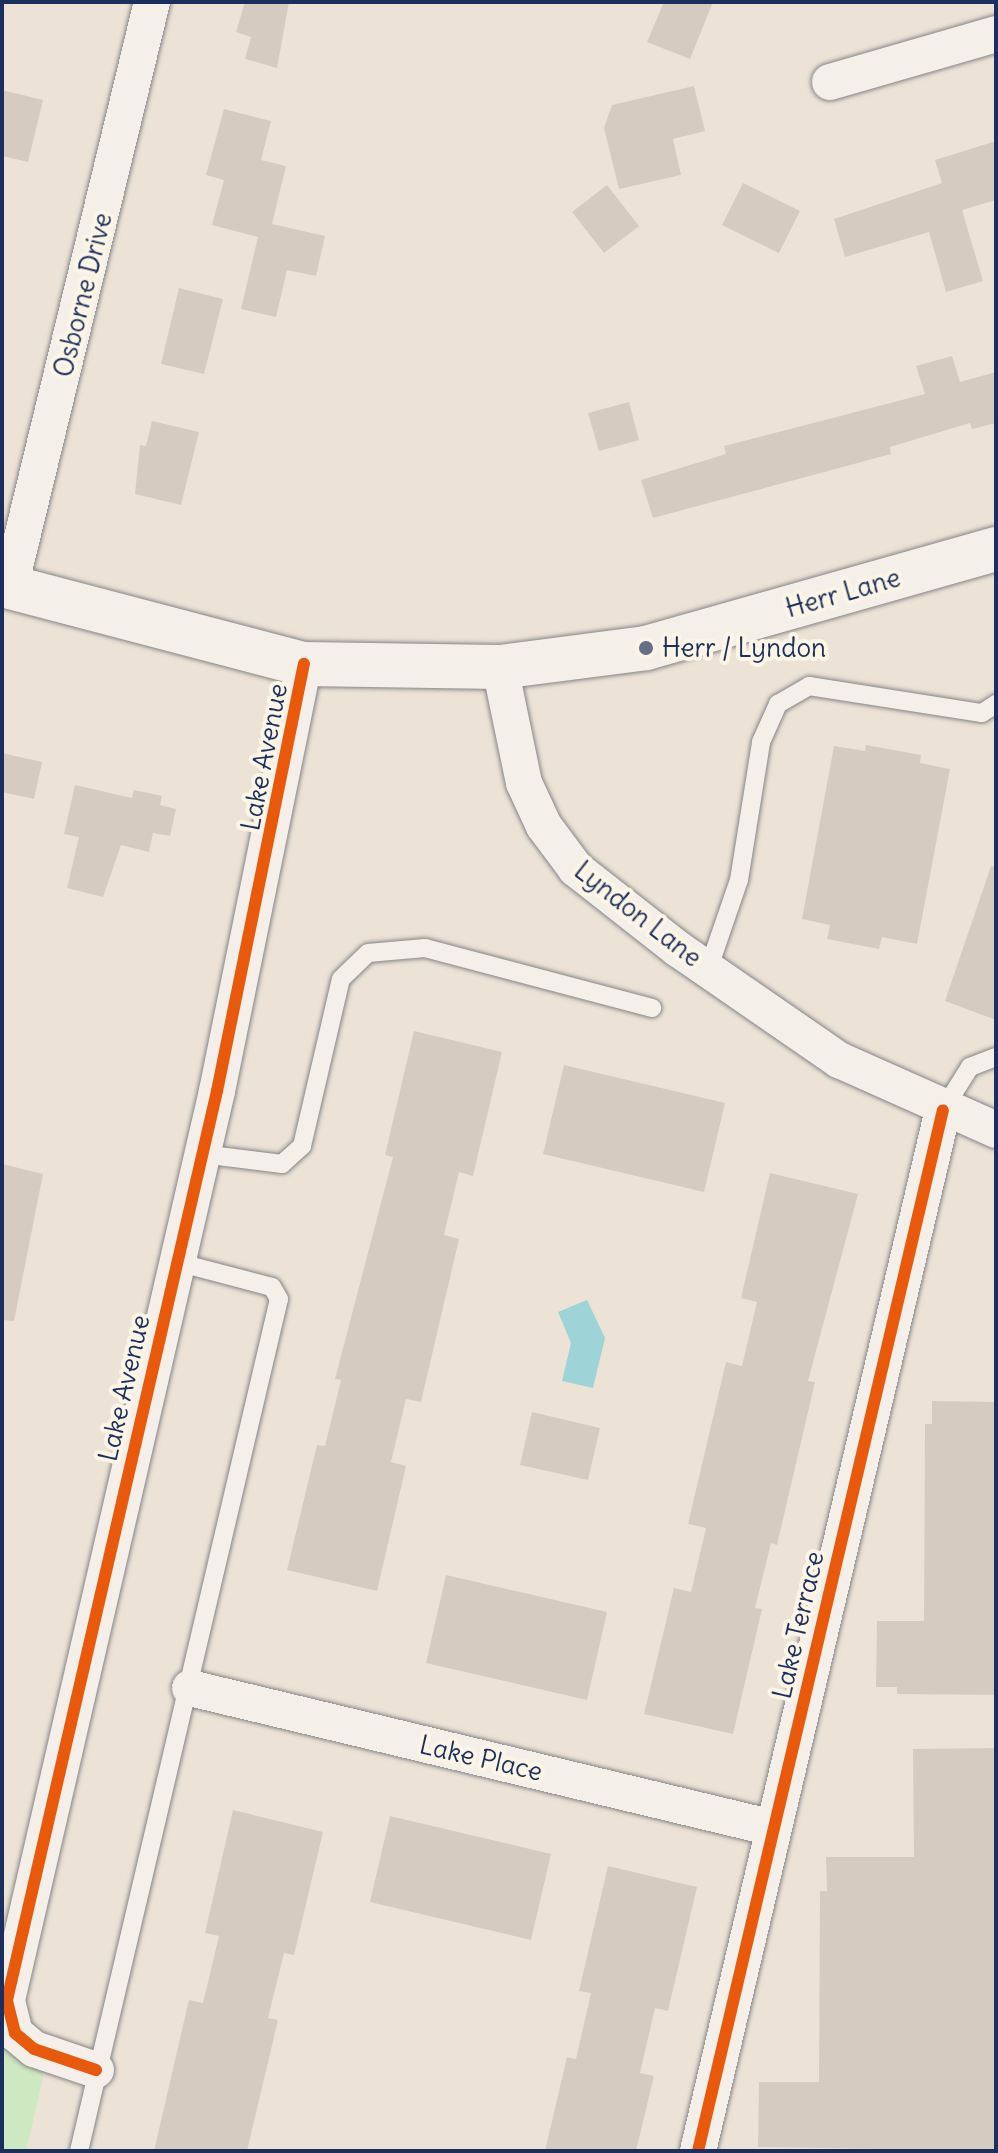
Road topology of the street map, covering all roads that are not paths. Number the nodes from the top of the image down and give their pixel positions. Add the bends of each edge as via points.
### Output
1 (152, 2) edge
2 (996, 34) edge
3 (830, 82) dead end
4 (996, 549) edge
5 (6, 586) edge
6 (304, 664) junction
7 (500, 667) junction
8 (996, 704) edge
9 (708, 970) junction
10 (652, 1008) dead end
11 (996, 1057) edge
12 (943, 1110) junction
13 (996, 1130) edge
14 (202, 1154) junction
15 (177, 1262) junction
16 (190, 1688) junction
17 (773, 1828) junction
18 (96, 2070) junction
19 (79, 2151) edge
20 (698, 2151) edge

1 - 5 street, Osborne Drive
2 - 3 street
4 - 7 main road, Herr Lane via 646,648
5 - 6 main road
6 - 7 main road
6 - 14 street, Lake Avenue
7 - 9 street, Lyndon Lane via 524,783 544,826 576,869
8 - 9 lane via 982,713 809,686 778,704 761,742 739,880
9 - 12 street, Lyndon Lane via 839,1060
10 - 14 lane via 425,948 368,953 341,979 302,1146 282,1164
11 - 12 lane via 970,1067
12 - 13 street, Lyndon Lane
12 - 17 street, Lake Terrace
14 - 15 street, Lake Avenue
15 - 16 lane via 272,1287 279,1299
15 - 18 street, Lake Avenue via 7,2000 15,2033 34,2049
16 - 17 street, Lake Place
16 - 18 lane
17 - 20 street, Lake Terrace
18 - 19 lane

